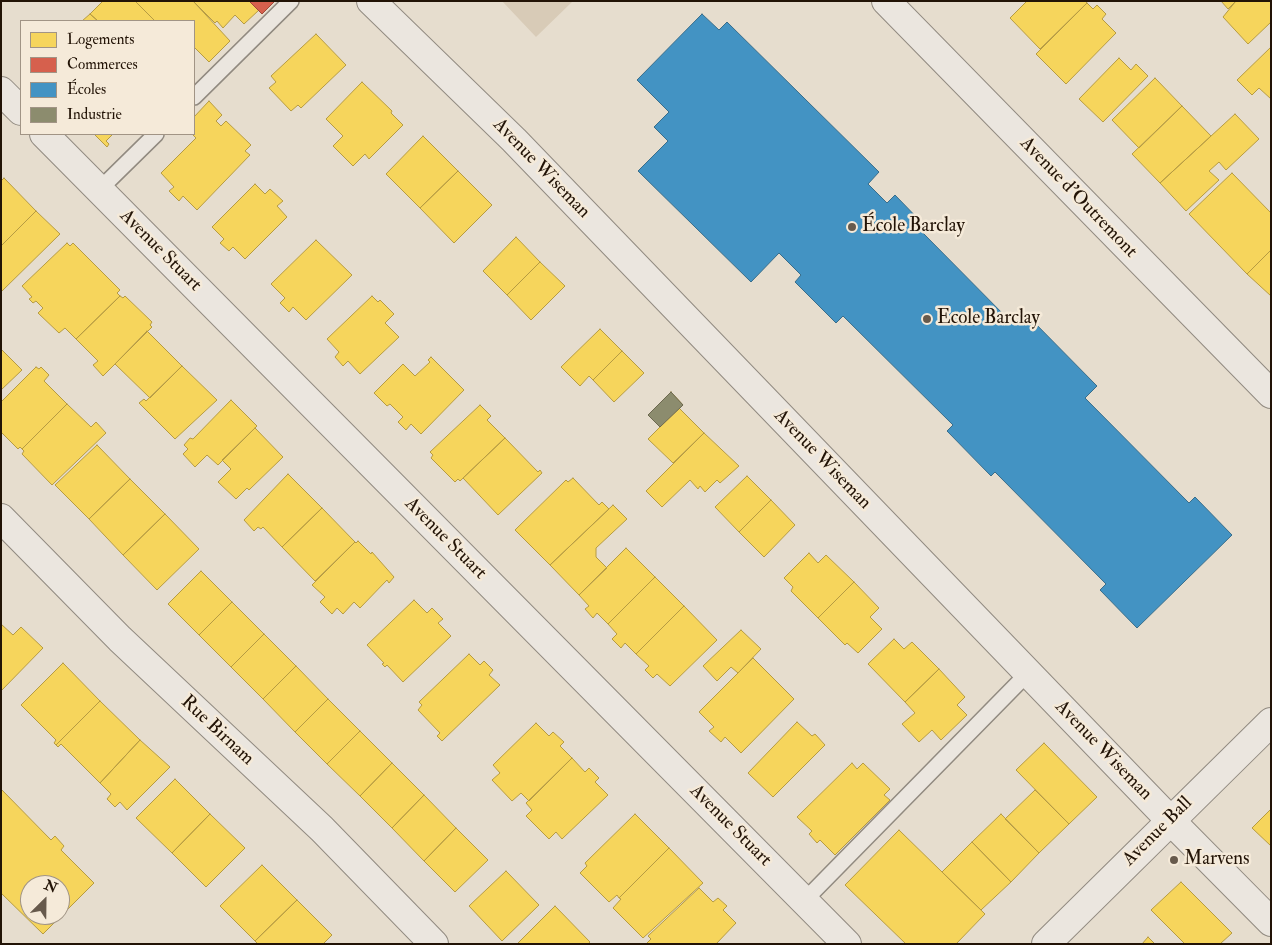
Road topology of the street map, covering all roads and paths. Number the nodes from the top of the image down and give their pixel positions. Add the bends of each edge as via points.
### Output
1 (291, 1) edge
2 (371, 1) edge
3 (886, 1) edge
4 (1, 91) edge
5 (195, 96) edge
6 (20, 110) edge
7 (45, 135) edge
8 (155, 135) edge
9 (99, 190) junction
10 (1271, 394) edge
11 (1, 518) edge
12 (1028, 673) junction
13 (1271, 722) edge
14 (1170, 820) junction
15 (804, 901) junction
16 (1271, 922) edge
17 (434, 944) edge
18 (847, 944) edge
19 (1046, 944) edge

1 - 5 lane
2 - 12 street, Avenue Wiseman via 521,147
3 - 10 street, Avenue d'Outremont
4 - 6 street
7 - 9 street, Avenue Stuart
8 - 9 lane
9 - 15 street, Avenue Stuart
11 - 17 street, Rue Birnam via 120,639 322,829
12 - 14 street, Avenue Wiseman
12 - 15 lane
13 - 14 street, Avenue Ball
14 - 16 street, Avenue Wiseman
14 - 19 street, Avenue Ball
15 - 18 street, Avenue Stuart

